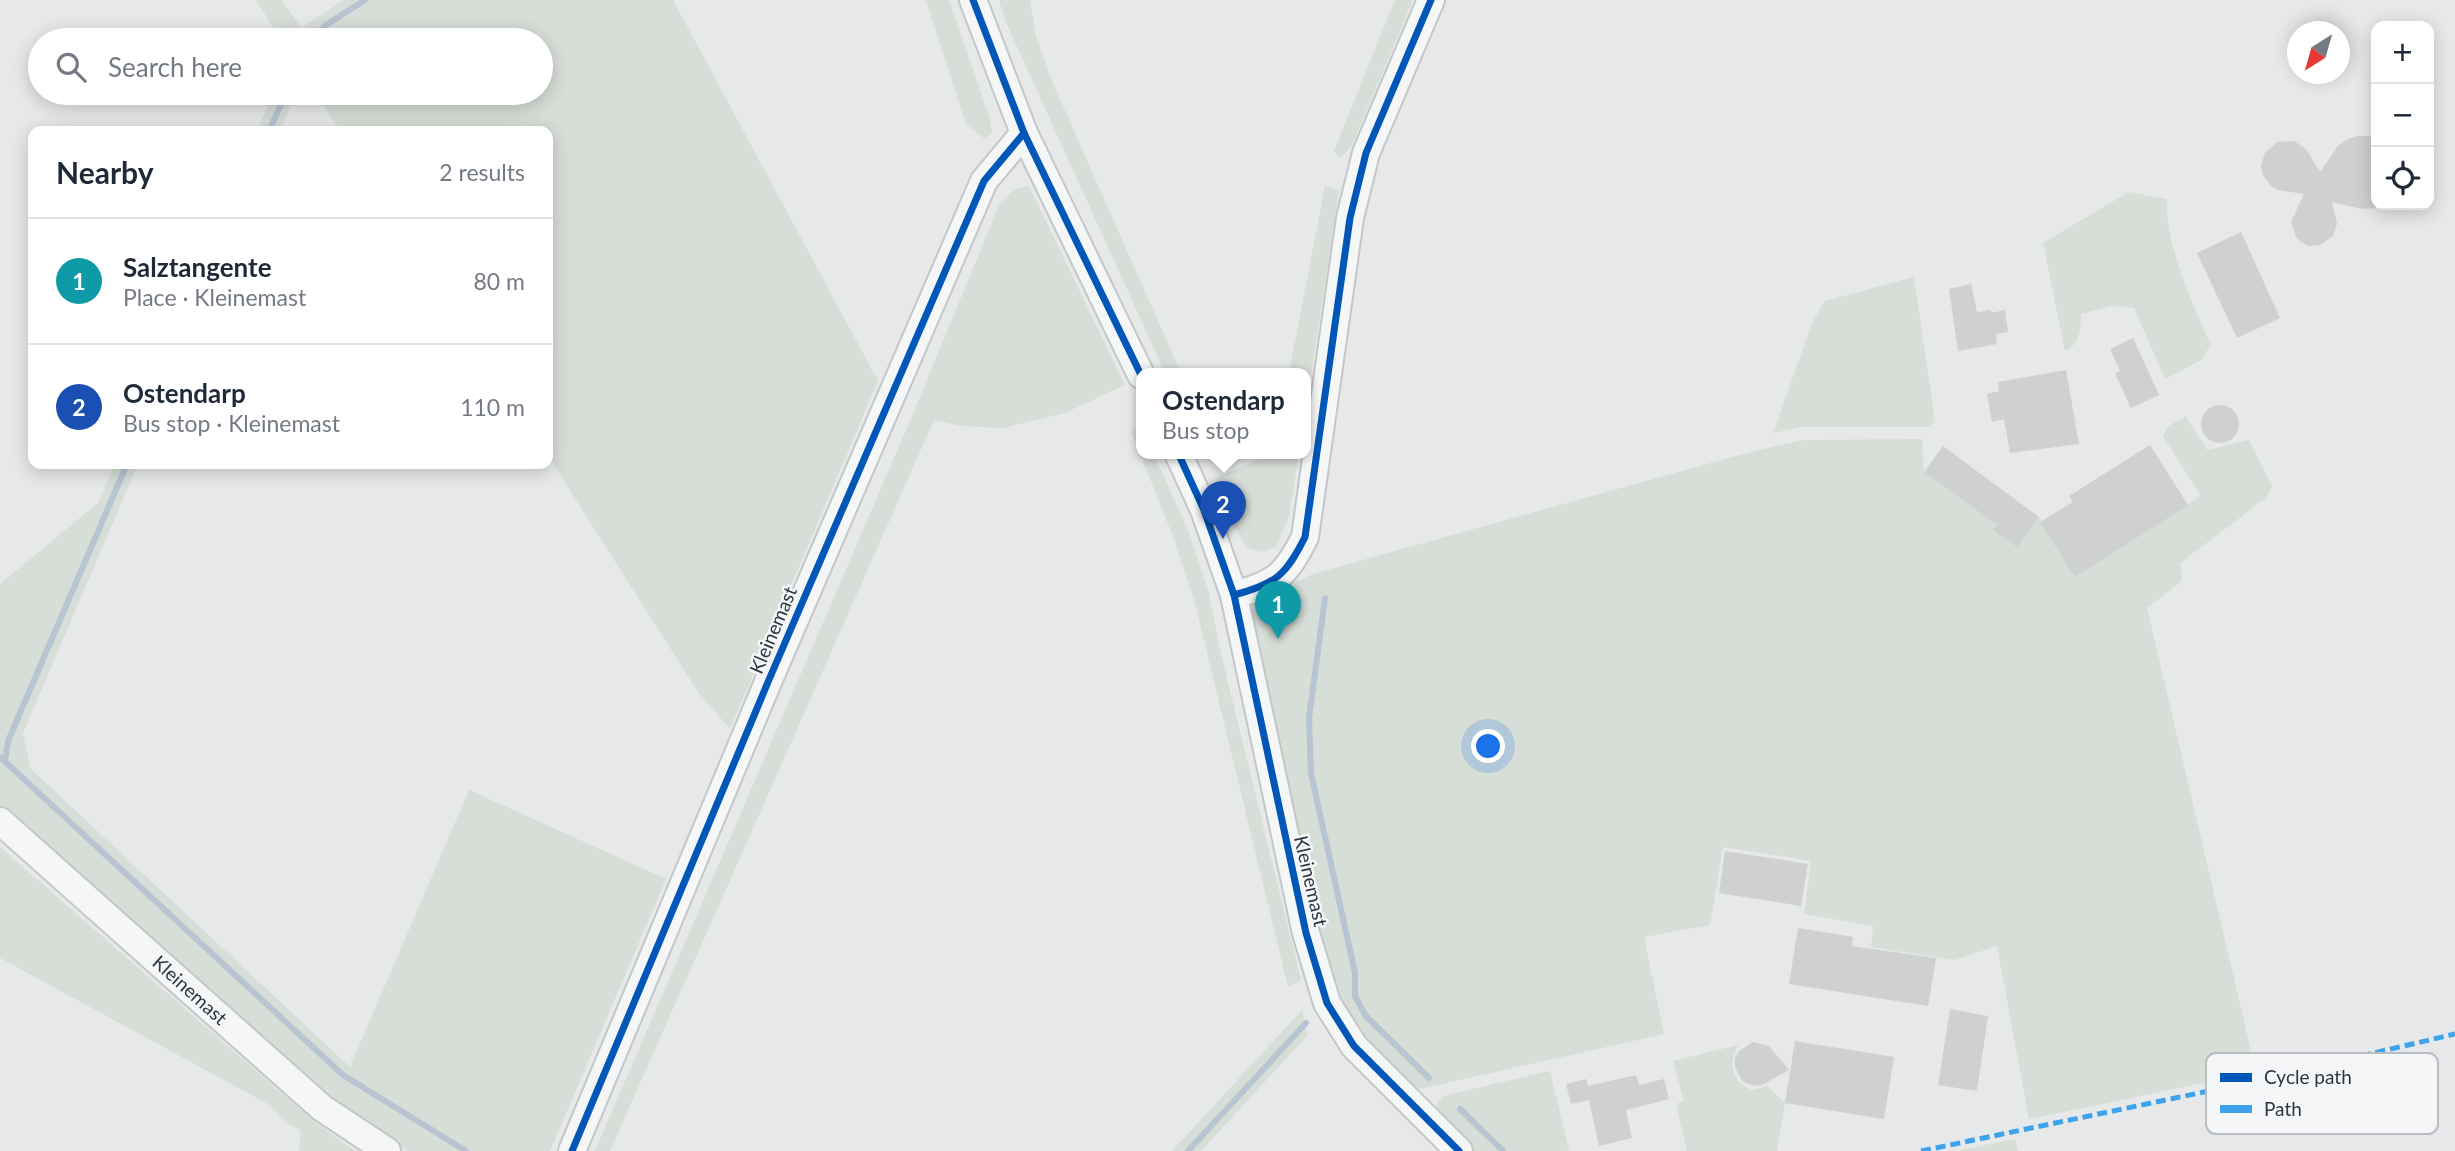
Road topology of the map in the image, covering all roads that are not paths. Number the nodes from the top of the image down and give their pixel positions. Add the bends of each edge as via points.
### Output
1 (974, 0) edge
2 (1431, 0) edge
3 (1024, 133) junction
4 (1138, 368) edge
5 (1181, 459) edge
6 (1234, 595) junction
7 (0, 821) edge
8 (387, 1151) edge
9 (572, 1151) edge
10 (1459, 1151) edge

1 - 3 street
2 - 6 street via 1366,153 1350,218 1306,537 1285,572 1262,588
3 - 4 street
3 - 9 street, Kleinemast via 984,181
5 - 6 street, Kleinemast via 1205,510
6 - 10 street, Kleinemast via 1306,933 1327,1003 1354,1046
7 - 8 street, Kleinemast via 322,1108

